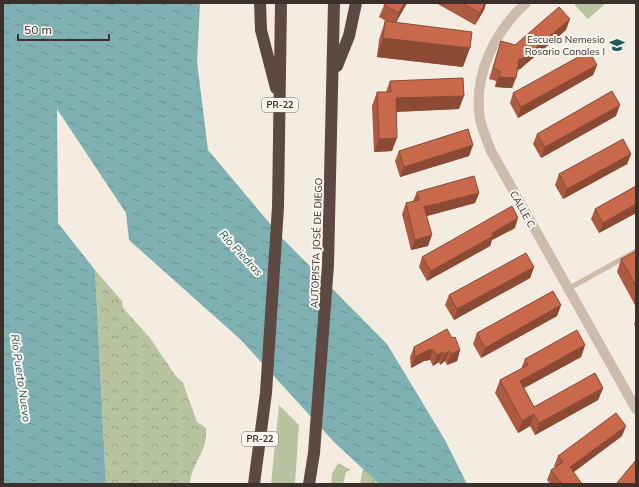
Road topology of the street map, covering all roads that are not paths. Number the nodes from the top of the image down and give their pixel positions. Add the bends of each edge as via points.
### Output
1 (260, 3) edge
2 (281, 3) edge
3 (334, 3) edge
4 (356, 3) edge
5 (526, 3) edge
6 (333, 74) junction
7 (280, 104) junction
8 (636, 251) edge
9 (568, 289) junction
10 (636, 409) edge
11 (254, 484) edge
12 (309, 484) edge

1 - 7 highway via 261,30
2 - 7 highway, PR-22
3 - 6 highway, AUTOPISTA JOSÉ DE DIEGO
4 - 6 highway via 349,36
5 - 9 street, CALLE C via 497,38 488,58 480,85 480,119 491,151
6 - 12 highway, AUTOPISTA JOSÉ DE DIEGO via 328,265 314,453
7 - 11 highway, PR-22 via 278,207 266,393
8 - 9 lane
9 - 10 street, CALLE C

